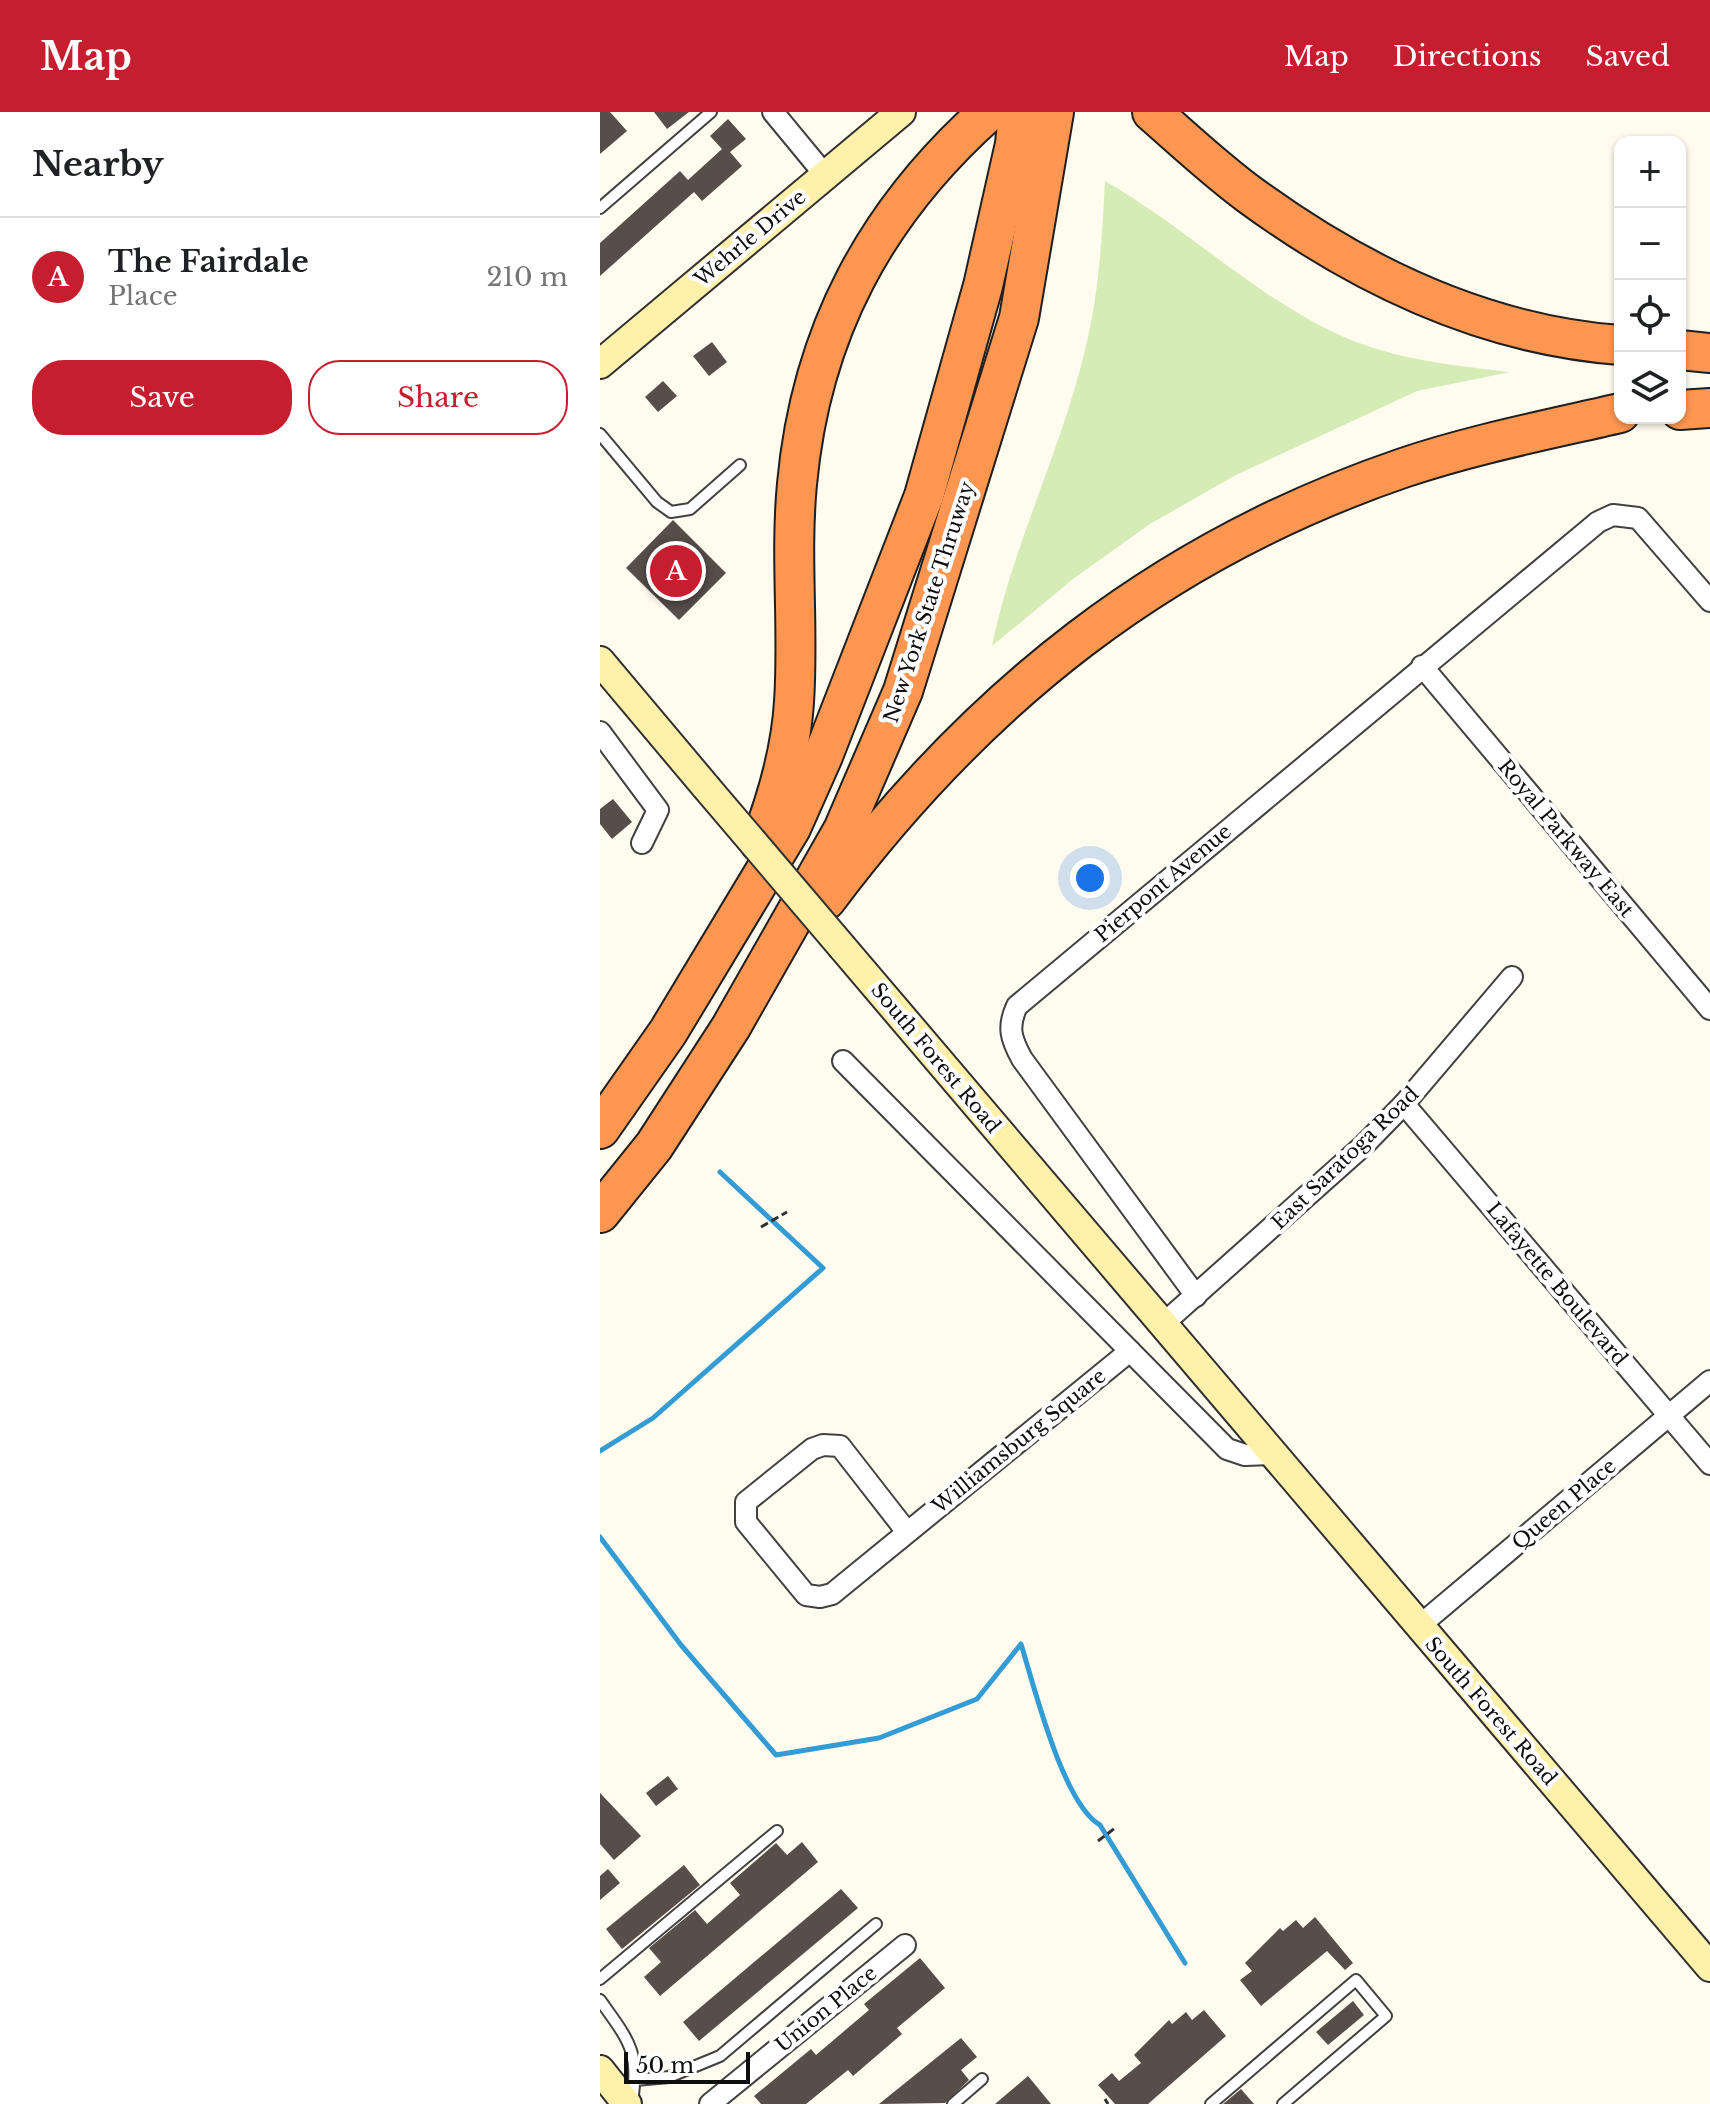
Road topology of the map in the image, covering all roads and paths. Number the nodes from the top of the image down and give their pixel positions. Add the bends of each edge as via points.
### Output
1 (711, 112) edge
2 (773, 112) edge
3 (901, 112) edge
4 (1018, 112) edge
5 (1054, 112) edge
6 (1152, 112) edge
7 (975, 124) edge
8 (825, 175) junction
9 (600, 208) edge
10 (1614, 345) edge
11 (1686, 351) edge
12 (1710, 353) edge
13 (600, 364) edge
14 (1710, 408) edge
15 (1686, 410) edge
16 (1614, 414) edge
17 (600, 434) edge
18 (740, 465) dead end
19 (1710, 601) edge
20 (600, 661) edge
21 (1422, 666) junction
22 (600, 732) edge
23 (642, 843) dead end
24 (725, 935) junction
25 (1512, 977) dead end
26 (1710, 1009) edge
27 (731, 1027) junction
28 (843, 1061) dead end
29 (1404, 1104) junction
30 (600, 1129) edge
31 (787, 1212) dead end
32 (600, 1213) edge
33 (761, 1227) dead end
34 (1196, 1296) junction
35 (1163, 1324) junction
36 (1130, 1351) junction
37 (1710, 1381) edge
38 (1669, 1416) junction
39 (1273, 1454) junction
40 (1710, 1464) edge
41 (907, 1532) junction
42 (1418, 1627) junction
43 (1115, 1828) dead end
44 (777, 1831) dead end
45 (1098, 1841) dead end
46 (876, 1924) dead end
47 (905, 1945) dead end
48 (1710, 1967) edge
49 (600, 1979) edge
50 (600, 2000) edge
51 (600, 2070) edge
52 (982, 2079) dead end
53 (631, 2096) edge
54 (1105, 2099) dead end
55 (1285, 2103) edge
56 (710, 2104) edge
57 (953, 2104) edge
58 (1108, 2104) edge
59 (1211, 2104) edge

1 - 9 lane
2 - 8 street
3 - 8 street, Wehrle Drive
4 - 24 highway, New York State Thruway via 983,286 924,496 797,813
5 - 27 highway, New York State Thruway via 1019,318 903,691 843,830
6 - 10 highway via 1248,194 1343,258 1430,300 1485,319
7 - 24 highway via 890,220 849,285 820,359 797,483 789,739 775,806
8 - 13 street, Wehrle Drive
11 - 12 highway
14 - 15 highway
16 - 27 highway via 1417,464 1308,505 1217,550 1119,610 1044,665 926,776
17 - 18 lane via 671,512 690,509
19 - 21 street, Pierpont Avenue via 1638,518 1613,515
20 - 35 street, South Forest Road, bridge
21 - 26 street, Royal Parkway East
21 - 34 street, Pierpont Avenue via 1033,992 1010,1021 1011,1040 1022,1059
22 - 23 street via 658,810
24 - 30 highway, New York State Thruway via 668,1032
25 - 29 street, East Saratoga Road
27 - 32 highway, New York State Thruway via 654,1146
28 - 36 street
29 - 34 street, East Saratoga Road
29 - 38 street, Lafayette Boulevard
31 - 33 path
34 - 35 street, East Saratoga Road
35 - 39 street, South Forest Road
36 - 39 street via 1227,1449 1245,1455
36 - 41 street, Williamsburg Square
37 - 38 street, Queen Place
38 - 40 street, Lafayette Boulevard
38 - 42 street, Queen Place
39 - 42 street, South Forest Road
41 - 41 street, Williamsburg Square via 832,1594 820,1597 806,1595 744,1513 746,1502 812,1449 840,1446
42 - 48 street, South Forest Road
43 - 45 path
44 - 49 lane
46 - 53 lane via 720,2056
47 - 56 street, Union Place
50 - 53 lane via 629,2041 637,2070
51 - 53 street
52 - 57 lane
54 - 58 path
55 - 59 lane via 1386,2016 1356,1980

